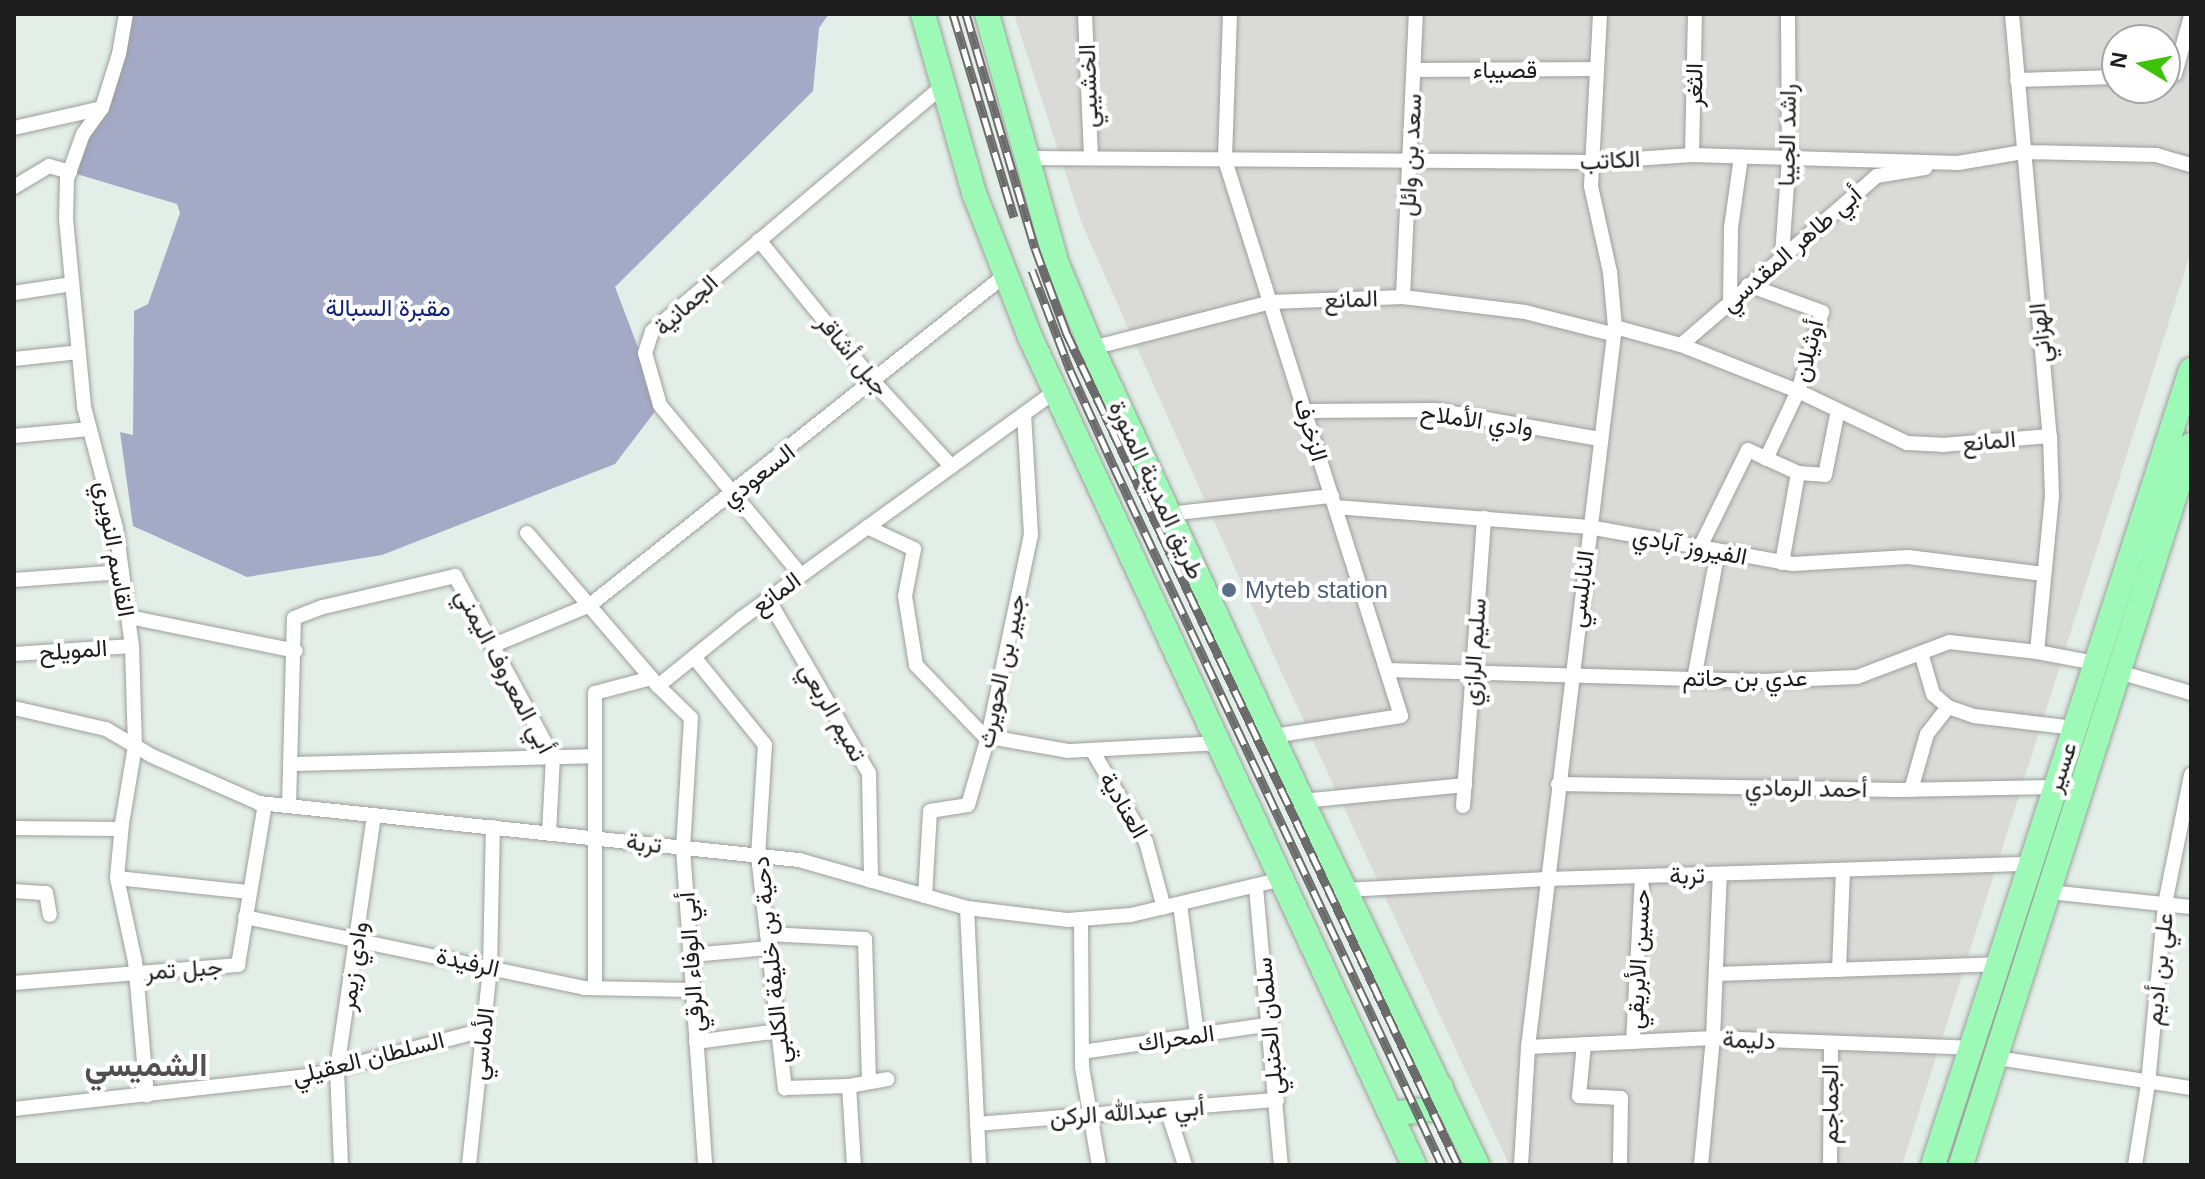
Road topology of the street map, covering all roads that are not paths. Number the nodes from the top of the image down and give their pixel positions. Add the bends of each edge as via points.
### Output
1 (126, 14) edge
2 (923, 14) edge
3 (987, 14) edge
4 (1085, 14) edge
5 (1230, 14) edge
6 (1416, 14) edge
7 (1600, 14) edge
8 (1695, 14) edge
9 (1788, 14) edge
10 (2012, 14) edge
11 (2191, 16) edge
12 (2181, 44) edge
13 (1597, 69) junction
14 (1414, 70) junction
15 (2101, 77) edge
16 (2017, 80) junction
17 (944, 85) junction
18 (102, 108) junction
19 (14, 128) edge
20 (2023, 152) junction
21 (1692, 155) junction
22 (1741, 157) junction
23 (1027, 158) junction
24 (1091, 158) junction
25 (1789, 158) junction
26 (1225, 160) junction
27 (1409, 161) junction
28 (1592, 162) junction
29 (1958, 163) junction
30 (2191, 165) edge
31 (70, 172) junction
32 (14, 187) edge
33 (759, 240) junction
34 (1782, 255) junction
35 (1004, 276) junction
36 (72, 284) junction
37 (1748, 285) junction
38 (14, 293) edge
39 (1403, 297) junction
40 (1271, 302) junction
41 (1730, 302) junction
42 (1614, 330) junction
43 (1681, 345) junction
44 (1092, 348) junction
45 (79, 352) junction
46 (14, 359) edge
47 (2191, 370) edge
48 (874, 382) junction
49 (1798, 391) junction
50 (1054, 392) junction
51 (1838, 410) junction
52 (1305, 411) junction
53 (1024, 414) junction
54 (90, 429) junction
55 (14, 436) edge
56 (2050, 436) junction
57 (1599, 439) junction
58 (2191, 445) edge
59 (1766, 459) junction
60 (951, 466) junction
61 (1798, 473) junction
62 (734, 493) junction
63 (1333, 502) junction
64 (1168, 514) junction
65 (1484, 518) junction
66 (867, 527) junction
67 (1589, 527) junction
68 (527, 533) dead end
69 (1700, 547) junction
70 (1718, 551) junction
71 (1782, 563) junction
72 (122, 572) junction
73 (2044, 574) junction
74 (801, 575) junction
75 (14, 580) edge
76 (768, 599) junction
77 (590, 605) junction
78 (129, 617) junction
79 (494, 645) junction
80 (132, 646) junction
81 (296, 651) junction
82 (2037, 652) junction
83 (1921, 653) junction
84 (14, 654) edge
85 (694, 657) junction
86 (2096, 663) junction
87 (1387, 670) junction
88 (2119, 672) junction
89 (1473, 673) junction
90 (1571, 676) junction
91 (1694, 679) junction
92 (654, 682) junction
93 (2191, 693) edge
94 (1948, 707) junction
95 (14, 708) edge
96 (2074, 728) junction
97 (986, 736) junction
98 (1273, 736) junction
99 (1219, 743) junction
100 (135, 746) junction
101 (1092, 750) junction
102 (594, 756) junction
103 (553, 757) junction
104 (291, 764) junction
105 (2191, 775) edge
106 (1558, 784) junction
107 (1465, 785) junction
108 (2054, 787) junction
109 (1911, 790) junction
110 (1302, 801) junction
111 (265, 804) junction
112 (289, 806) junction
113 (1463, 806) dead end
114 (374, 815) junction
115 (493, 827) junction
116 (14, 828) edge
117 (121, 829) junction
118 (549, 833) junction
119 (594, 838) junction
120 (683, 848) junction
121 (758, 856) junction
122 (2029, 864) junction
123 (1843, 870) junction
124 (1720, 874) junction
125 (1642, 876) junction
126 (117, 878) junction
127 (1282, 879) junction
128 (1547, 879) junction
129 (871, 881) junction
130 (1256, 887) junction
131 (1345, 890) junction
132 (14, 891) edge
133 (249, 892) junction
134 (2049, 892) junction
135 (925, 896) junction
136 (1180, 904) junction
137 (2165, 904) junction
138 (2191, 907) edge
139 (967, 908) junction
140 (1164, 908) junction
141 (50, 915) dead end
142 (245, 917) junction
143 (1081, 919) junction
144 (357, 938) junction
145 (768, 941) junction
146 (691, 955) junction
147 (1997, 964) junction
148 (490, 968) junction
149 (1839, 970) junction
150 (136, 972) junction
151 (1716, 974) junction
152 (14, 983) edge
153 (595, 988) junction
154 (693, 990) junction
155 (1271, 1024) junction
156 (483, 1030) junction
157 (778, 1031) junction
158 (1197, 1035) junction
159 (1713, 1038) junction
160 (696, 1042) junction
161 (1633, 1042) junction
162 (1831, 1043) junction
163 (1584, 1044) junction
164 (1528, 1047) junction
165 (1970, 1048) junction
166 (1082, 1052) junction
167 (1997, 1058) junction
168 (337, 1069) junction
169 (887, 1079) dead end
170 (869, 1082) junction
171 (2148, 1084) junction
172 (849, 1086) junction
173 (1441, 1088) junction
174 (2191, 1088) edge
175 (147, 1095) junction
176 (1277, 1100) junction
177 (14, 1109) edge
178 (1167, 1109) junction
179 (1391, 1114) junction
180 (1092, 1115) junction
181 (977, 1124) junction
182 (341, 1165) edge
183 (469, 1165) edge
184 (705, 1165) edge
185 (854, 1165) edge
186 (979, 1165) edge
187 (1099, 1165) edge
188 (1185, 1165) edge
189 (1281, 1165) edge
190 (1414, 1165) edge
191 (1477, 1165) edge
192 (1521, 1165) edge
193 (1620, 1165) edge
194 (1701, 1165) edge
195 (1830, 1165) edge
196 (1933, 1165) edge
197 (1961, 1165) edge
198 (2135, 1165) edge

1 - 18 street, القاسم النويري
2 - 17 main road
3 - 23 main road, طريق المدينة المنورة
4 - 24 street, الخشيبي
5 - 26 street, الزخرف
6 - 14 street, سعد بن وائل
7 - 13 street, النابلسي
8 - 21 street, الثغر
9 - 25 street, راشد الجيبا
10 - 16 street, الهزاني
11 - 12 street
13 - 14 street, قصيباء
13 - 28 street, النابلسي
14 - 27 street, سعد بن وائل
15 - 16 street
16 - 20 street, الهزاني
17 - 33 street, الجمانية
17 - 35 main road
18 - 19 street
18 - 31 street, القاسم النويري via 83,134
20 - 29 street, الكاتب
20 - 30 street, الكاتب via 2156,155
20 - 56 street, الهزاني
21 - 22 street, الكاتب
21 - 28 street, الكاتب
22 - 25 street, الكاتب
22 - 41 street via 1731,228
23 - 24 street, الكاتب
23 - 44 main road, طريق المدينة المنورة via 1057,264
24 - 26 street, الكاتب
25 - 29 street, الكاتب
25 - 34 street, راشد الجيبا
26 - 27 street, الكاتب
26 - 40 street, الزخرف
27 - 28 street, الكاتب
27 - 39 street, سعد بن وائل
28 - 42 street, النابلسي via 1591,186 1610,272
29 - 34 street, أبي طاهر المقدسي via 1877,176
31 - 32 street via 49,166
31 - 36 street, القاسم النويري via 66,219
33 - 48 street, جبل أشاقر
33 - 62 street, الجمانية via 652,331 645,353 660,405
34 - 37 street, أبي طاهر المقدسي
35 - 48 street, السعودي
35 - 50 main road
36 - 38 street
36 - 45 street, القاسم النويري
37 - 41 street, أبي طاهر المقدسي
37 - 49 street, أوثيلان via 1822,312
39 - 40 street, المانع
39 - 42 street, المانع via 1525,312
40 - 44 street, المانع
40 - 52 street, الزخرف
41 - 43 street, أبي طاهر المقدسي
42 - 43 street, المانع
42 - 57 street, النابلسي
43 - 49 street, المانع
44 - 64 main road, طريق المدينة المنورة
45 - 46 street
45 - 54 street, القاسم النويري
47 - 86 main road, عسير
48 - 60 street, جبل أشاقر
48 - 62 street, السعودي
49 - 51 street, المانع
49 - 59 street, أوثيلان
50 - 53 street, المانع
50 - 99 main road
51 - 56 street, المانع via 1907,443
51 - 61 street via 1825,475
52 - 57 street, وادي الأملاح via 1435,410
52 - 63 street, الزخرف
53 - 60 street, المانع
53 - 97 street, جبير بن الحويرث via 1031,535
54 - 55 street
54 - 72 street, القاسم النويري
56 - 73 street, الهزاني via 2052,496
57 - 67 street, النابلسي
58 - 88 main road, عسير
59 - 61 street
59 - 69 street via 1748,450
60 - 66 street, المانع
61 - 71 street
62 - 74 street, الجمانية
62 - 77 street, السعودي
63 - 64 street, الفيروز آبادي
63 - 65 street, الفيروز آبادي
63 - 87 street, الزخرف
64 - 98 main road, طريق المدينة المنورة
65 - 67 street, الفيروز آبادي
65 - 89 street, سليم الرازي
66 - 74 street, المانع
66 - 97 street via 914,549 905,596 916,665
67 - 69 street, الفيروز آبادي
67 - 90 street, النابلسي
68 - 77 street, أبي الوفاء الرقي
69 - 70 street, الفيروز آبادي
70 - 71 street, الفيروز آبادي
70 - 91 street
71 - 73 street, الفيروز آبادي via 1908,557
72 - 75 street
72 - 78 street, القاسم النويري
73 - 82 street, الهزاني
74 - 76 street, المانع
76 - 85 street, المانع
76 - 129 street, تميم الربعي via 869,773
77 - 79 street, السعودي
77 - 92 street, أبي الوفاء الرقي
78 - 80 street, القاسم النويري
78 - 81 street
79 - 81 street, أبي المعروف اليمني via 455,576 294,618
79 - 103 street, أبي المعروف اليمني
80 - 84 street, المويلح
80 - 100 street, القاسم النويري
81 - 104 street, أبي المعروف اليمني
82 - 83 street, عدي بن حاتم via 1949,642
82 - 86 street, عدي بن حاتم
83 - 91 street, عدي بن حاتم via 1857,677
83 - 94 street via 1933,694
85 - 92 street, المانع
85 - 121 street, دحية بن خليفة الكلبي via 765,745
86 - 96 main road, عسير
87 - 89 street, عدي بن حاتم
87 - 98 street, الزخرف via 1401,716
88 - 93 street
88 - 134 main road, عسير
89 - 90 street, عدي بن حاتم
89 - 107 street, سليم الرازي
90 - 91 street, عدي بن حاتم
90 - 106 street, النابلسي
92 - 102 street, المانع via 595,693
92 - 120 street, أبي الوفاء الرقي via 691,718
94 - 96 street via 1974,716
94 - 109 street via 1927,734
95 - 100 street, تربة via 106,729
96 - 108 main road, عسير
97 - 101 street via 1068,751
97 - 135 street, جبير بن الحويرث via 968,805 930,811
98 - 110 main road, طريق المدينة المنورة
99 - 101 street
99 - 127 main road
100 - 111 street, تربة
100 - 117 street, القاسم النويري
101 - 140 street, العنادية via 1146,842
102 - 103 street
102 - 119 street, المانع
103 - 104 street
103 - 118 street, أبي المعروف اليمني
104 - 112 street, أبي المعروف اليمني
105 - 137 street, علي بن أديم
106 - 109 street, أحمد الرمادي
106 - 128 street, النابلسي
107 - 110 street
107 - 113 street, سليم الرازي
108 - 109 street, أحمد الرمادي
108 - 122 main road, عسير
110 - 131 main road, طريق المدينة المنورة
111 - 112 street, تربة
111 - 133 street, جبل تمر
112 - 114 street, تربة
114 - 115 street, تربة
114 - 144 street, وادي زيمر
115 - 118 street, تربة
115 - 148 street, الأماسي
116 - 117 street
117 - 126 street, القاسم النويري
118 - 119 street, تربة
119 - 120 street, تربة
119 - 153 street, المانع
120 - 121 street, تربة
120 - 146 street, أبي الوفاء الرقي
121 - 129 street, تربة via 799,860
121 - 145 street, دحية بن خليفة الكلبي
122 - 123 street, تربة
122 - 147 main road, عسير
123 - 124 street, تربة
123 - 149 street
124 - 125 street, تربة
124 - 151 street
125 - 128 street, تربة
125 - 161 street, حسين الأبريقي
126 - 133 street
126 - 150 street, القاسم النويري
127 - 130 street, تربة
127 - 179 main road
128 - 131 street, تربة
128 - 164 street, النابلسي
129 - 135 street, تربة
130 - 136 street, تربة
130 - 155 street, سلمان الحنبلي
131 - 173 main road, طريق المدينة المنورة
132 - 141 street via 46,893
133 - 142 street, جبل تمر
134 - 137 street
134 - 167 main road, عسير
135 - 139 street, تربة
136 - 140 street, تربة
136 - 158 street
137 - 138 street
137 - 171 street, علي بن أديم
139 - 143 street, تربة
139 - 181 street
140 - 143 street, تربة
142 - 144 street, الرفيدة
142 - 150 street, جبل تمر via 238,965
143 - 166 street
144 - 148 street, الرفيدة
144 - 168 street, وادي زيمر
145 - 146 street
145 - 157 street, دحية بن خليفة الكلبي
145 - 170 street via 865,939
146 - 154 street, أبي الوفاء الرقي
147 - 149 street
147 - 165 main road, عسير
148 - 153 street, الرفيدة
148 - 156 street, الأماسي
149 - 151 street
150 - 152 street, جبل تمر
150 - 175 street, القاسم النويري
151 - 159 street
153 - 154 street, الرفيدة
154 - 160 street, أبي الوفاء الرقي
155 - 158 street, المحراك
155 - 176 street, سلمان الحنبلي
156 - 168 street, السلطان العقيلي
156 - 183 street, الأماسي
157 - 160 street
157 - 172 street, دحية بن خليفة الكلبي via 785,1088
158 - 166 street, المحراك
159 - 161 street, دليمة
159 - 162 street, دليمة
159 - 194 street
160 - 184 street, أبي الوفاء الرقي
161 - 163 street, دليمة
162 - 165 street, دليمة
162 - 195 street, الجماجم
163 - 164 street, دليمة
163 - 193 street via 1579,1096 1621,1098
164 - 192 street, النابلسي
165 - 196 main road, عسير
166 - 180 street
167 - 171 street
167 - 197 main road, عسير
168 - 175 street, السلطان العقيلي
168 - 182 street, وادي زيمر
169 - 170 street, دحية بن خليفة الكلبي
170 - 172 street, دحية بن خليفة الكلبي
171 - 174 street
171 - 198 street, علي بن أديم
172 - 185 street
173 - 179 main road via 1429,1109
173 - 191 main road, طريق المدينة المنورة
175 - 177 street, السلطان العقيلي
176 - 178 street, أبي عبدالله الركن
176 - 189 street, سلمان الحنبلي
178 - 180 street, أبي عبدالله الركن
178 - 188 street
179 - 190 main road
180 - 181 street, أبي عبدالله الركن
180 - 187 street
181 - 186 street

